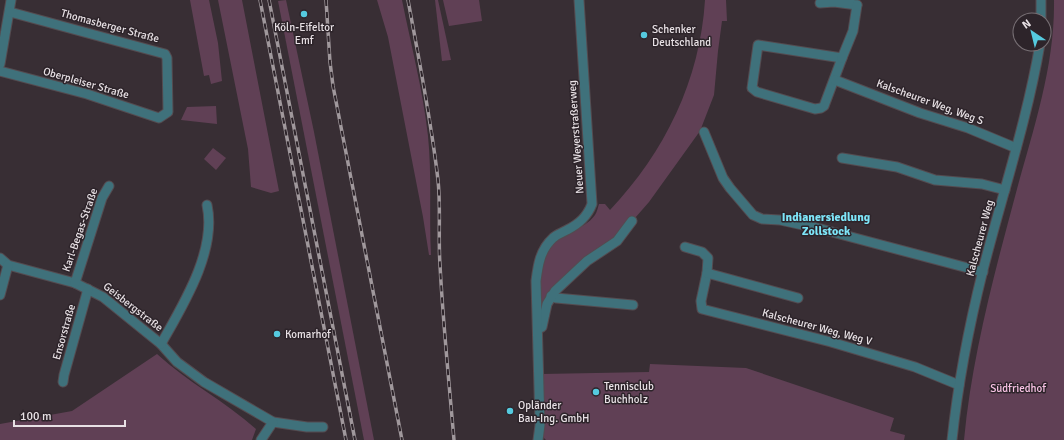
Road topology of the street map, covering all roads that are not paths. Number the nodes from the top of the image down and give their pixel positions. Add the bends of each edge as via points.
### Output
1 (11, 0) edge
2 (579, 0) edge
3 (1042, 0) edge
4 (860, 2) edge
5 (820, 3) dead end
6 (10, 12) junction
7 (1041, 12) edge
8 (1039, 52) edge
9 (842, 58) junction
10 (0, 64) edge
11 (0, 72) edge
12 (835, 80) junction
13 (164, 116) joint
14 (704, 132) dead end
15 (1016, 148) junction
16 (842, 158) dead end
17 (109, 186) dead end
18 (1005, 190) junction
19 (207, 205) dead end
20 (632, 221) dead end
21 (685, 247) dead end
22 (0, 258) edge
23 (8, 265) junction
24 (983, 272) junction
25 (708, 273) junction
26 (75, 283) junction
27 (88, 289) junction
28 (0, 295) edge
29 (551, 296) junction
30 (798, 298) dead end
31 (633, 305) dead end
32 (538, 328) junction
33 (161, 344) junction
34 (63, 382) dead end
35 (959, 385) junction
36 (273, 422) junction
37 (323, 427) dead end
38 (261, 440) edge
39 (538, 440) edge
40 (952, 440) edge

1 - 6 street
2 - 32 street, Neuer Weyerstraßerweg via 592,204 580,223 554,237 544,248 538,262 536,281
3 - 7 street
4 - 5 street
4 - 9 street via 854,31
6 - 10 street
6 - 13 street, Thomasberger Straße via 166,54 168,112
8 - 15 street, Kalscheurer Weg
9 - 12 street
9 - 12 street via 758,45 752,88 757,92 815,109 824,106
11 - 13 street, Oberpleiser Straße via 87,94 159,118
12 - 15 street, Kalscheurer Weg, Weg S
14 - 24 street via 723,178 753,215 762,219 822,229
15 - 18 street, Kalscheurer Weg
16 - 18 street via 897,167 935,180 982,184
17 - 26 street, Karl-Begas-Straße via 102,198
18 - 24 street, Kalscheurer Weg
19 - 33 street, Geisbergstraße via 207,246 196,276
20 - 29 street via 617,241 587,261
21 - 25 street via 702,252 708,258
22 - 23 street, Geisbergstraße
23 - 26 street, Geisbergstraße
23 - 28 street
24 - 35 street, Kalscheurer Weg
25 - 30 street
25 - 35 street, Kalscheurer Weg, Weg V via 701,301 702,309 915,367
26 - 27 street, Geisbergstraße
27 - 33 street, Geisbergstraße via 114,304
27 - 34 street, Ensorstraße
29 - 31 street
29 - 32 street via 542,327
32 - 39 street, Neuer Weyerstraßerweg
33 - 36 street, Geisbergstraße via 177,362 204,382
35 - 40 street, Kalscheurer Weg
36 - 37 street
36 - 38 street

